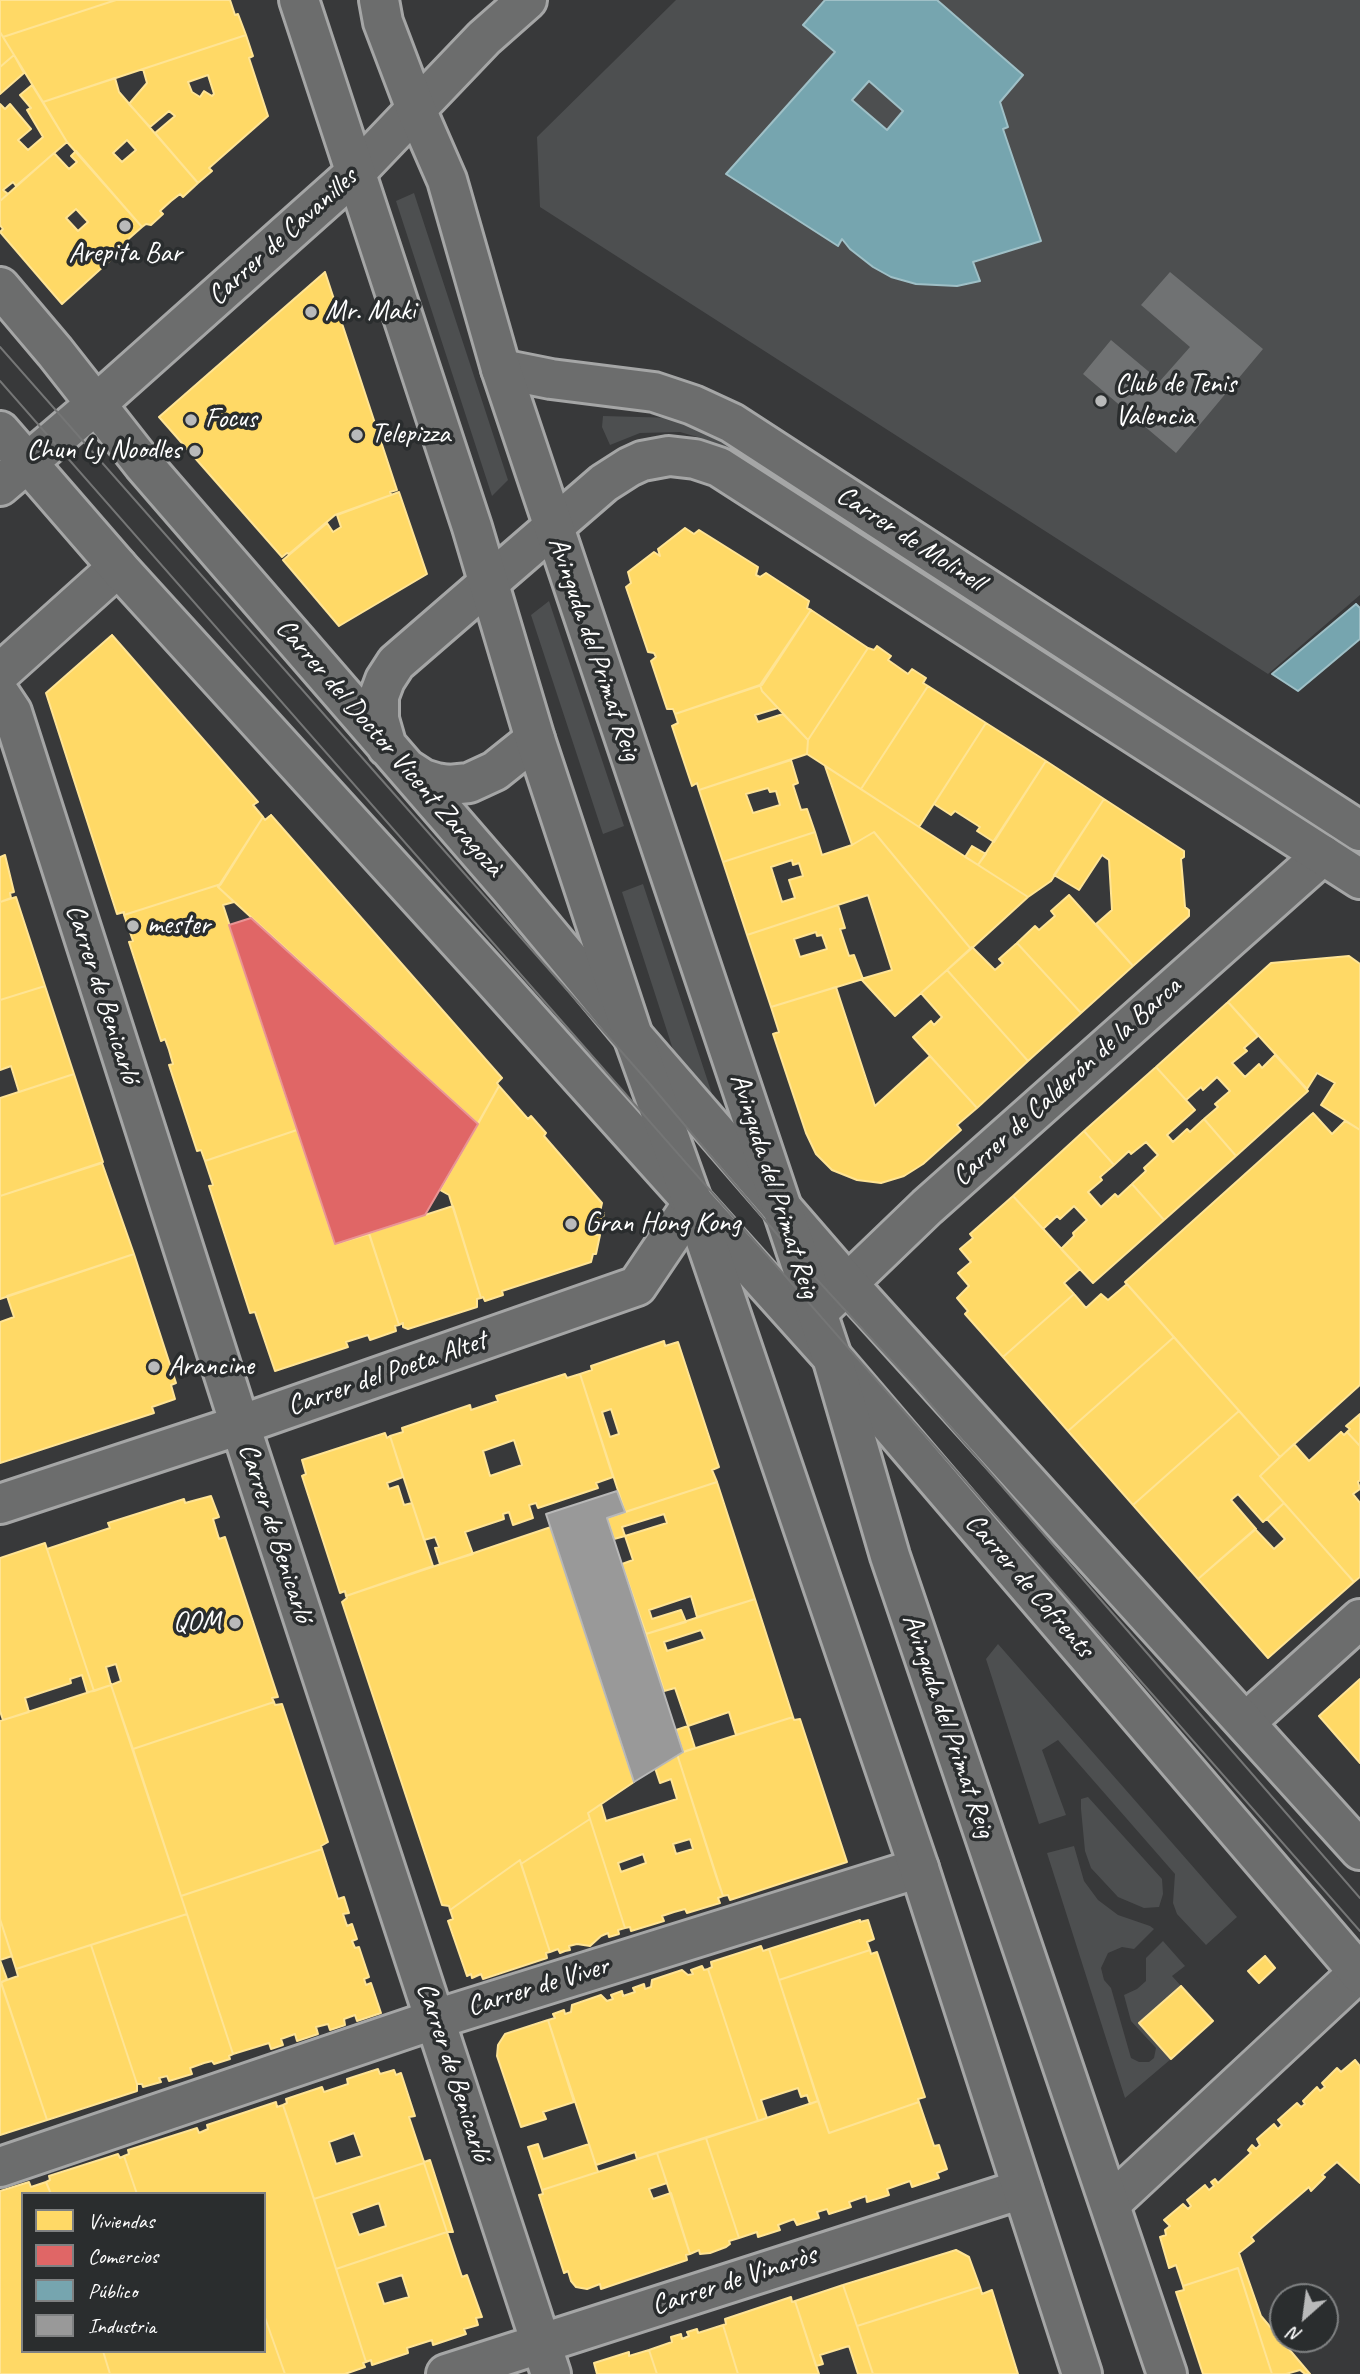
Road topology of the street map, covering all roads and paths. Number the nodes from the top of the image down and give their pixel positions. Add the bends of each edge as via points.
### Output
1 (299, 0) edge
2 (379, 0) edge
3 (527, 0) edge
4 (416, 109) junction
5 (354, 174) junction
6 (0, 287) edge
7 (501, 369) junction
8 (96, 404) junction
9 (0, 431) edge
10 (14, 474) edge
11 (553, 526) junction
12 (118, 567) junction
13 (488, 582) junction
14 (0, 673) edge
15 (0, 694) edge
16 (536, 739) junction
17 (393, 754) junction
18 (1289, 786) junction
19 (1267, 820) junction
20 (1360, 831) edge
21 (1323, 855) junction
22 (1360, 879) edge
23 (633, 1036) junction
24 (693, 1203) junction
25 (781, 1208) junction
26 (846, 1283) junction
27 (816, 1314) junction
28 (832, 1357) junction
29 (240, 1425) junction
30 (0, 1504) edge
31 (1360, 1619) edge
32 (1246, 1722) junction
33 (1360, 1850) edge
34 (919, 1868) junction
35 (1360, 1972) edge
36 (436, 2019) junction
37 (0, 2166) edge
38 (1022, 2189) junction
39 (1111, 2203) junction
40 (546, 2359) edge
41 (446, 2374) edge
42 (1082, 2374) edge
43 (1167, 2374) edge

1 - 5 street
2 - 4 street, Avinguda del Primat Reig
3 - 4 street, Carrer de Cavanilles
4 - 5 street, Carrer de Cavanilles
4 - 7 street, Avinguda del Primat Reig via 447,180
5 - 8 street, Carrer de Cavanilles
5 - 13 street
6 - 8 street, Carrer del Doctor Vicent Zaragozà
7 - 11 street, Avinguda del Primat Reig
7 - 18 street, Carrer de Molinell via 654,392 732,423
8 - 10 street, Carrer de Cavanilles
8 - 17 street, Carrer del Doctor Vicent Zaragozà
9 - 10 street
10 - 12 street
11 - 13 street, Carrer de Molinell
11 - 19 street, Carrer de Molinell via 604,483 642,461 669,456 719,467
11 - 25 street, Avinguda del Primat Reig
12 - 14 street
12 - 24 street
13 - 16 street
13 - 17 street, Carrer de Molinell via 396,663 385,680 379,719
15 - 29 street, Carrer de Benicarló via 12,712
16 - 17 street via 495,772 469,783 436,783 410,772
16 - 23 street
17 - 23 street, Carrer del Doctor Vicent Zaragozà
18 - 19 street
18 - 20 street, Carrer de Molinell
19 - 21 street, Carrer de Molinell
21 - 22 street, Carrer de Molinell
21 - 26 street, Carrer de Calderón de la Barca
23 - 24 street
23 - 25 street, Carrer del Doctor Vicent Zaragozà
24 - 28 street, Carrer de Cofrents
24 - 29 street, Carrer del Poeta Altet via 637,1286
24 - 34 street
25 - 26 street
25 - 27 street, Avinguda del Primat Reig
26 - 27 street, Carrer de Calderón de la Barca
26 - 32 street
27 - 28 street, Avinguda del Primat Reig
28 - 35 street, Carrer de Cofrents
28 - 39 street, Avinguda del Primat Reig via 890,1556
29 - 30 street, Carrer del Poeta Altet
29 - 36 street, Carrer de Benicarló
31 - 32 street
32 - 33 street
34 - 36 street, Carrer de Viver
34 - 38 street
35 - 39 street
36 - 37 street, Carrer de Viver
36 - 40 street, Carrer de Benicarló
38 - 40 street, Carrer de Vinaròs
38 - 42 street
39 - 43 street, Avinguda del Primat Reig
40 - 41 street, Carrer de Vinaròs

